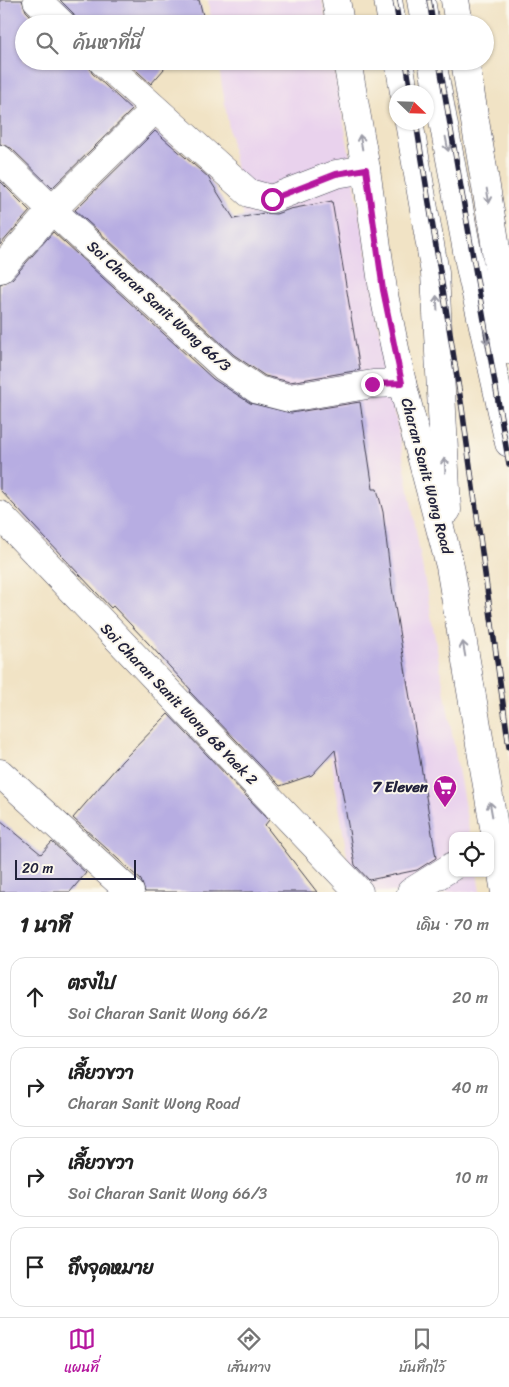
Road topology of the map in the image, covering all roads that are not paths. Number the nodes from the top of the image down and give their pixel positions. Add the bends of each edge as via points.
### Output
1 (37, 0) edge
2 (336, 0) edge
3 (388, 0) edge
4 (421, 0) edge
5 (455, 0) edge
6 (53, 15) edge
7 (338, 15) edge
8 (390, 15) edge
9 (424, 15) edge
10 (458, 15) edge
11 (112, 70) edge
12 (348, 70) edge
13 (400, 70) edge
14 (434, 70) edge
15 (466, 70) edge
16 (403, 85) edge
17 (154, 110) junction
18 (410, 130) edge
19 (0, 158) edge
20 (366, 169) junction
21 (52, 210) junction
22 (0, 269) edge
23 (509, 350) edge
24 (402, 383) junction
25 (509, 443) edge
26 (0, 515) edge
27 (450, 566) junction
28 (0, 775) edge
29 (492, 832) edge
30 (494, 845) edge
31 (449, 868) edge
32 (130, 892) edge
33 (359, 892) edge
34 (411, 892) edge
35 (505, 892) edge

1 - 6 main road
2 - 7 main road
3 - 8 main road
4 - 9 main road
5 - 10 main road
11 - 17 main road
20 -> 12 main road, Charan Sanit Wong Road
13 - 16 main road
14 -> 25 main road via 470,267
15 -> 23 main road
17 - 20 main road via 249,193 272,199 336,174
17 - 21 main road
27 -> 18 main road, Charan Sanit Wong Road via 435,273
19 - 21 main road, Soi Charan Sanit Wong 66/3
20 - 24 main road, Charan Sanit Wong Road via 383,290
21 - 22 main road
21 - 24 main road, Soi Charan Sanit Wong 66/3 via 224,367 258,390 289,398 372,384
24 - 27 main road, Charan Sanit Wong Road
26 - 33 main road, Soi Charan Sanit Wong 68 Yaek 2
29 -> 27 main road, Charan Sanit Wong Road
28 - 32 main road
30 - 35 main road, Charan Sanit Wong Road
31 - 34 main road

